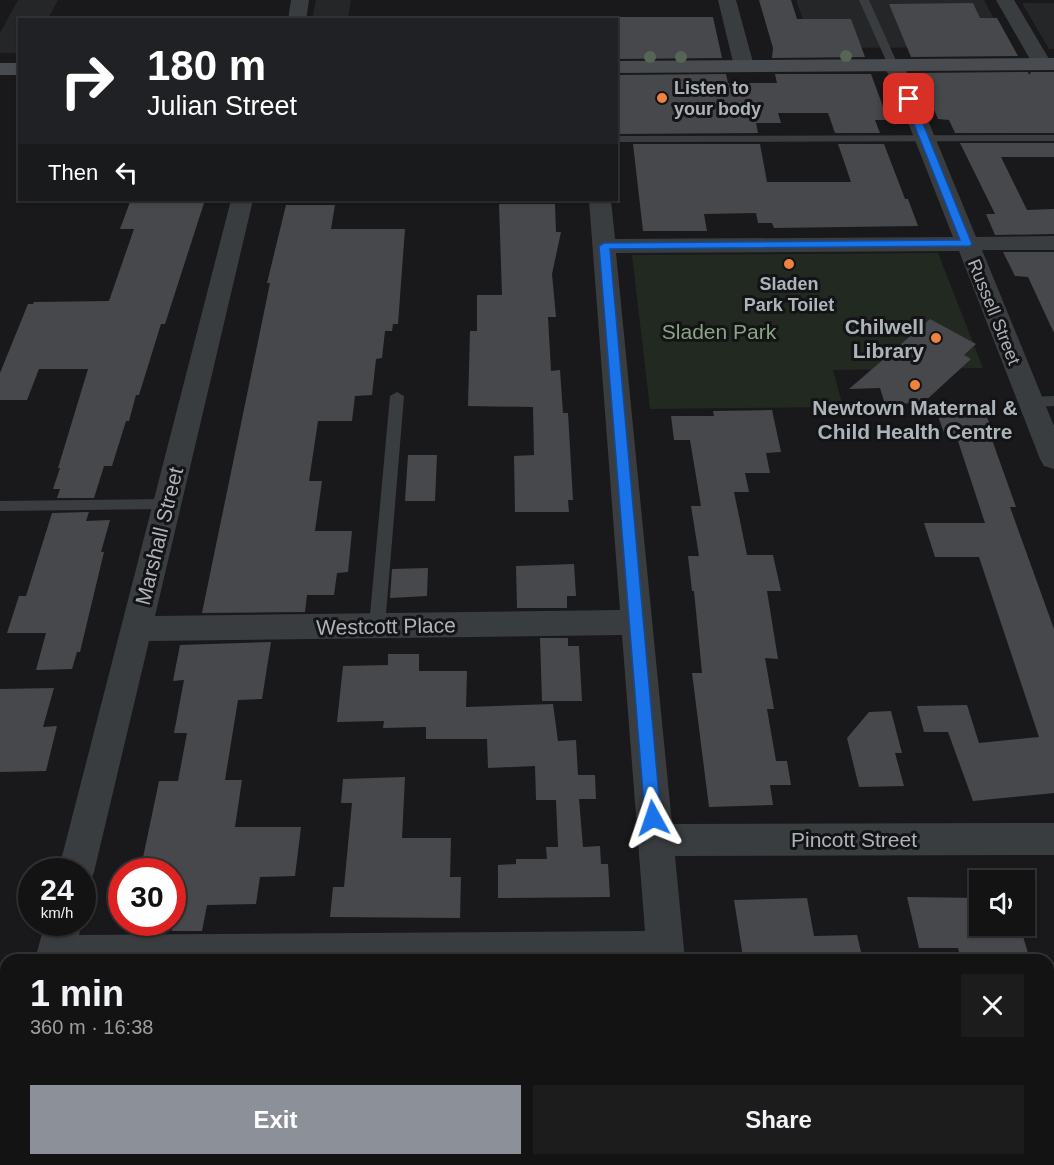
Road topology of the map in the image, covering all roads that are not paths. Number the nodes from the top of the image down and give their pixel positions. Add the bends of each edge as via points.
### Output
1 (300, 0) edge
2 (727, 0) edge
3 (864, 0) edge
4 (1005, 0) edge
5 (297, 18) edge
6 (1048, 64) edge
7 (893, 65) junction
8 (744, 66) junction
9 (618, 67) edge
10 (0, 69) edge
11 (18, 69) edge
12 (924, 138) junction
13 (1054, 138) edge
14 (618, 139) edge
15 (242, 201) edge
16 (600, 201) edge
17 (1054, 243) edge
18 (967, 244) junction
19 (604, 246) junction
20 (397, 396) dead end
21 (1054, 401) edge
22 (1030, 402) junction
23 (1054, 459) edge
24 (167, 504) junction
25 (0, 506) edge
26 (637, 622) junction
27 (377, 626) junction
28 (136, 629) junction
29 (1054, 838) edge
30 (655, 840) junction
31 (79, 858) edge
32 (58, 945) edge
33 (604, 954) edge
34 (665, 954) edge

1 - 5 street
2 - 8 street
3 - 7 lane
4 - 6 street
6 - 7 street
7 - 8 street
7 - 12 street, Russell Street
8 - 9 street
10 - 11 street
12 - 13 lane
12 - 14 lane
12 - 18 street, Russell Street
15 - 24 street, Marshall Street
16 - 19 street
17 - 18 street
18 - 19 street
18 - 22 street, Russell Street
19 - 26 street
20 - 27 lane
21 - 22 lane
22 - 23 street, Russell Street
24 - 25 lane
24 - 28 street, Marshall Street
26 - 27 street, Westcott Place
26 - 30 street
27 - 28 street, Westcott Place
28 - 31 street, Marshall Street
29 - 30 street, Pincott Street
30 - 34 street
32 - 33 street

